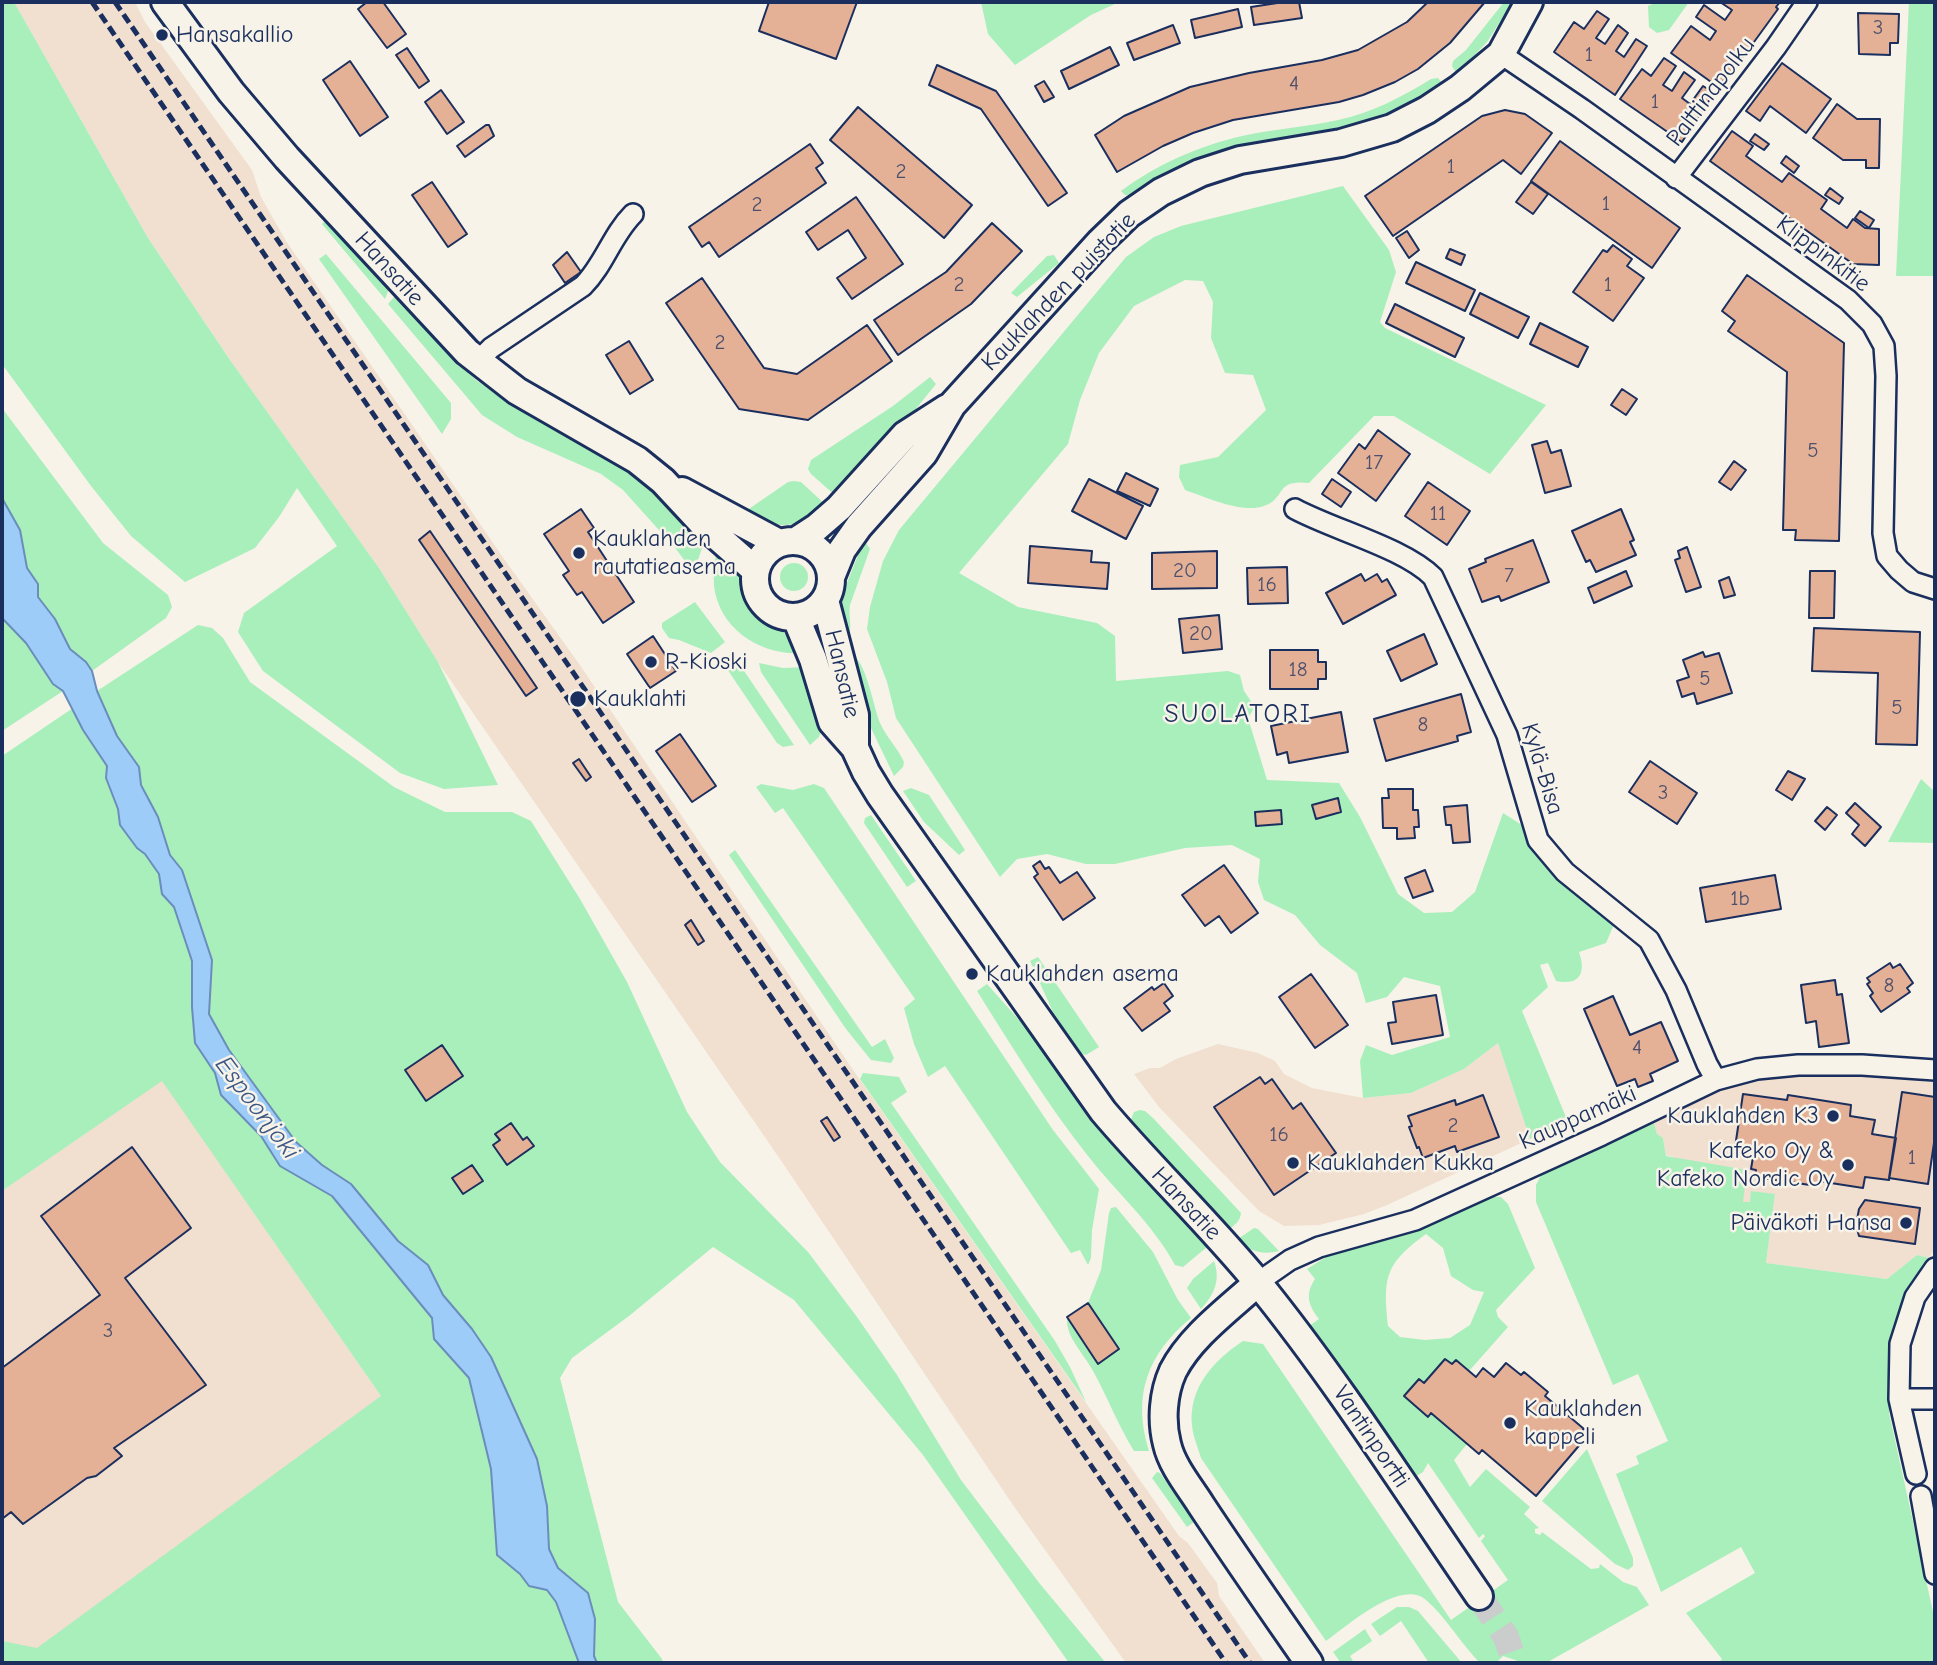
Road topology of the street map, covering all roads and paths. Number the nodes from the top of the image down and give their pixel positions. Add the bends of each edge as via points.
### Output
1 (1529, 2) edge
2 (1807, 2) edge
3 (168, 5) edge
4 (1501, 54) junction
5 (1676, 178) junction
6 (633, 214) dead end
7 (478, 361) junction
8 (952, 405) junction
9 (663, 481) junction
10 (1295, 509) dead end
11 (788, 542) junction
12 (755, 570) junction
13 (828, 588) junction
14 (1935, 589) edge
15 (796, 618) junction
16 (855, 748) junction
17 (1935, 1070) edge
18 (1716, 1080) junction
19 (1935, 1268) edge
20 (1258, 1283) junction
21 (1899, 1399) junction
22 (1935, 1399) edge
23 (1916, 1474) dead end
24 (1921, 1496) dead end
25 (1935, 1574) edge
26 (1479, 1596) tunnel mouth
27 (1309, 1663) edge

1 - 4 main road, Kauklahden puistotie
2 - 5 street, Palttinapolku
3 - 7 main road, Hansatie via 231,92 287,158
4 - 5 street, Klippinkitie
4 - 8 main road, Kauklahden puistotie via 1443,100 1392,128 1240,160 1161,192 1100,242
5 - 14 street, Klippinkitie via 1848,300 1872,324 1884,346 1886,376 1883,533 1887,556 1913,582
6 - 7 street via 583,286
7 - 9 main road, Hansatie via 517,391 637,460
8 - 11 main road, Kauklahden puistotie via 905,435 816,528
8 - 13 main road, Kauklahden puistotie via 924,453 842,550
9 - 11 main road, Hansatie
9 - 12 main road, Hansatie
10 - 18 street, Kylä-Bisa via 1388,550 1433,577 1507,735 1538,840 1565,872 1648,940 1668,973
11 - 12 main road via 768,550
11 - 13 main road via 819,551 829,567
12 - 15 main road via 763,604 779,615
13 - 15 main road via 811,613
13 - 16 main road, Hansatie via 855,715
15 - 16 main road, Hansatie via 832,722
16 - 20 main road, Hansatie via 880,794 1103,1111
17 - 18 street, Kauppamäki via 1798,1065 1756,1069
18 - 20 street, Kauppamäki via 1415,1220 1319,1247 1290,1260
19 - 21 street via 1916,1297 1900,1344
20 - 26 main road, Vantinportti via 1333,1382
20 - 27 main road via 1183,1354 1166,1391 1166,1436 1174,1464
21 - 22 street
21 - 23 street
24 - 25 street

